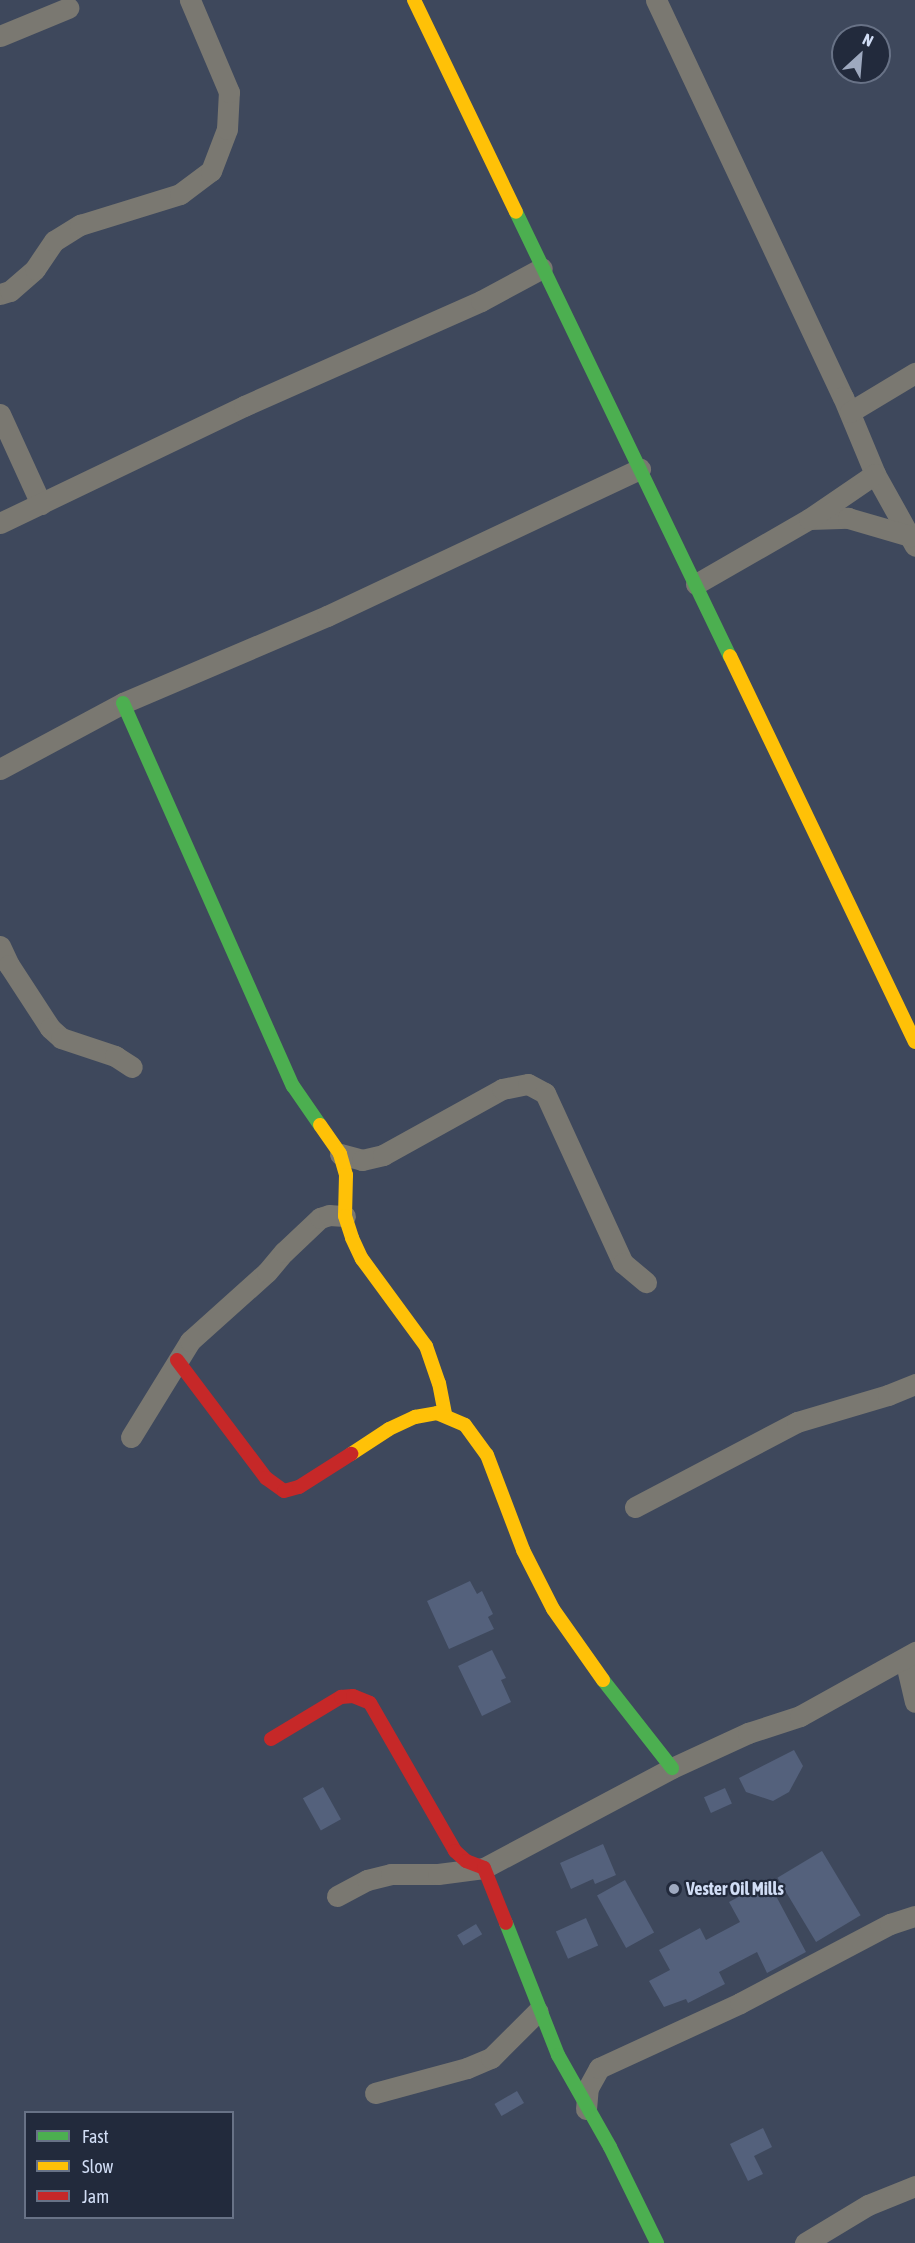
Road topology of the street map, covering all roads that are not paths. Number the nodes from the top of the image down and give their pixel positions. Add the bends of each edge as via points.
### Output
1 (190, 0) edge
2 (414, 0) edge
3 (656, 0) edge
4 (68, 8) dead end
5 (0, 36) edge
6 (542, 268) junction
7 (0, 294) edge
8 (915, 373) edge
9 (850, 412) junction
10 (0, 414) edge
11 (640, 470) junction
12 (876, 474) junction
13 (41, 504) junction
14 (809, 519) junction
15 (0, 523) edge
16 (912, 541) edge
17 (696, 584) junction
18 (123, 703) junction
19 (0, 769) edge
20 (0, 946) edge
21 (5, 968) edge
22 (915, 1042) edge
23 (132, 1067) dead end
24 (340, 1154) junction
25 (345, 1216) junction
26 (646, 1282) dead end
27 (177, 1360) junction
28 (915, 1384) edge
29 (445, 1415) junction
30 (131, 1437) dead end
31 (634, 1508) dead end
32 (910, 1655) edge
33 (915, 1702) edge
34 (271, 1739) dead end
35 (672, 1768) junction
36 (484, 1868) junction
37 (337, 1896) dead end
38 (915, 1916) edge
39 (538, 2011) junction
40 (375, 2092) dead end
41 (586, 2109) junction
42 (915, 2186) edge
43 (657, 2243) edge
44 (805, 2243) edge

1 - 7 street via 229,92 227,129 211,171 180,194 80,225 54,241 35,269 10,291
2 - 6 street
3 - 9 street
4 - 5 street
6 - 11 street
6 - 13 street via 482,301 244,406
8 - 9 street
9 - 12 street
10 - 13 street
11 - 17 street
11 - 18 street via 327,616
12 - 14 street
12 - 16 street
13 - 15 street
14 - 16 street via 848,518
14 - 17 street
17 - 22 street
18 - 19 street
18 - 24 street via 293,1086
20 - 21 street
21 - 23 street via 62,1038 115,1056
24 - 25 street via 346,1175
24 - 26 street via 362,1160 383,1155 502,1089 528,1084 545,1093 622,1263
25 - 27 street via 320,1218 190,1341
25 - 29 street via 362,1258 426,1346
27 - 29 street via 266,1478 284,1491 299,1487 335,1466 389,1429 427,1413
27 - 30 street
28 - 31 street via 797,1422
29 - 35 street via 465,1425 487,1455 523,1550 553,1609
32 - 33 street
32 - 35 street via 800,1716 748,1733
34 - 36 street via 341,1697 353,1696 370,1702 455,1851 466,1861
35 - 36 street
36 - 37 street via 438,1874 391,1874 367,1880
36 - 39 street
38 - 41 street via 890,1924 740,2002 599,2068 588,2088
39 - 40 street via 491,2058
39 - 41 street
41 - 43 street via 610,2147
42 - 44 street via 868,2205

